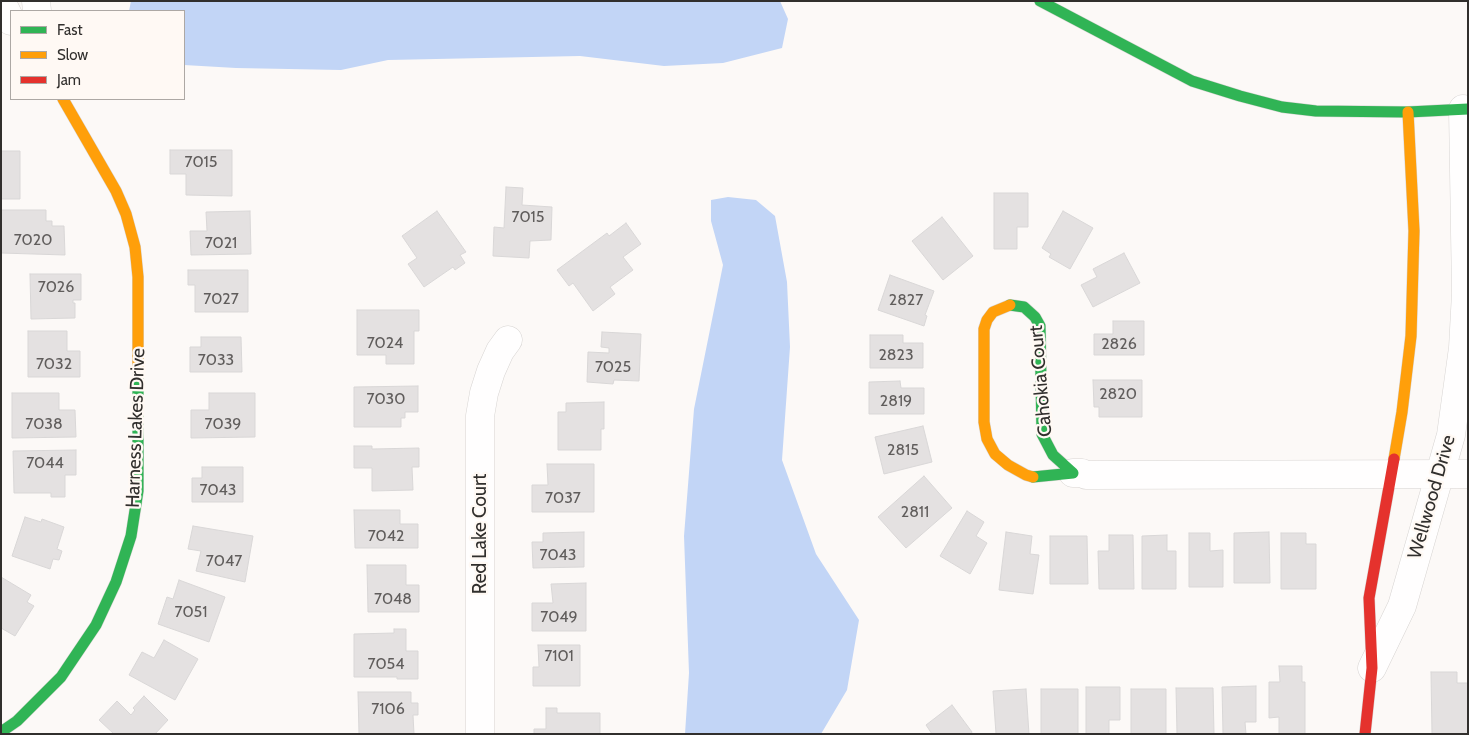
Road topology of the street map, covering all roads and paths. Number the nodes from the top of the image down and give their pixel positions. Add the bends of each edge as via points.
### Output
1 (1, 1) edge
2 (1040, 1) edge
3 (10, 19) edge
4 (64, 100) edge
5 (1466, 109) edge
6 (1408, 112) junction
7 (508, 340) dead end
8 (1073, 473) junction
9 (1440, 474) junction
10 (1468, 474) edge
11 (1390, 475) junction
12 (1372, 668) junction
13 (1, 732) edge
14 (480, 734) edge
15 (1365, 734) edge

1 - 3 street
2 - 6 street via 1192,80 1240,96 1282,107 1316,111
4 - 13 street, Harness Lakes Drive via 116,191 136,247 138,491 126,553 96,625 61,677 17,721
5 - 6 street
5 - 9 street, Wellwood Drive via 1463,348 1451,435
6 - 11 street, Wellwood Drive via 1414,231 1413,307 1402,412
7 - 14 street, Red Lake Court via 491,371 480,416
8 - 8 street, Cahokia Court via 1053,455 1042,434 1040,326 1035,316 1024,307 1010,305 996,310 984,329 984,422 988,439 996,454 1026,475
8 - 11 street, Cahokia Court
9 - 10 street, Cahokia Court
9 - 11 street, Cahokia Court
9 - 12 street, Wellwood Drive via 1402,606
11 - 12 street, Wellwood Drive via 1369,598
12 - 15 street, Wellwood Drive

